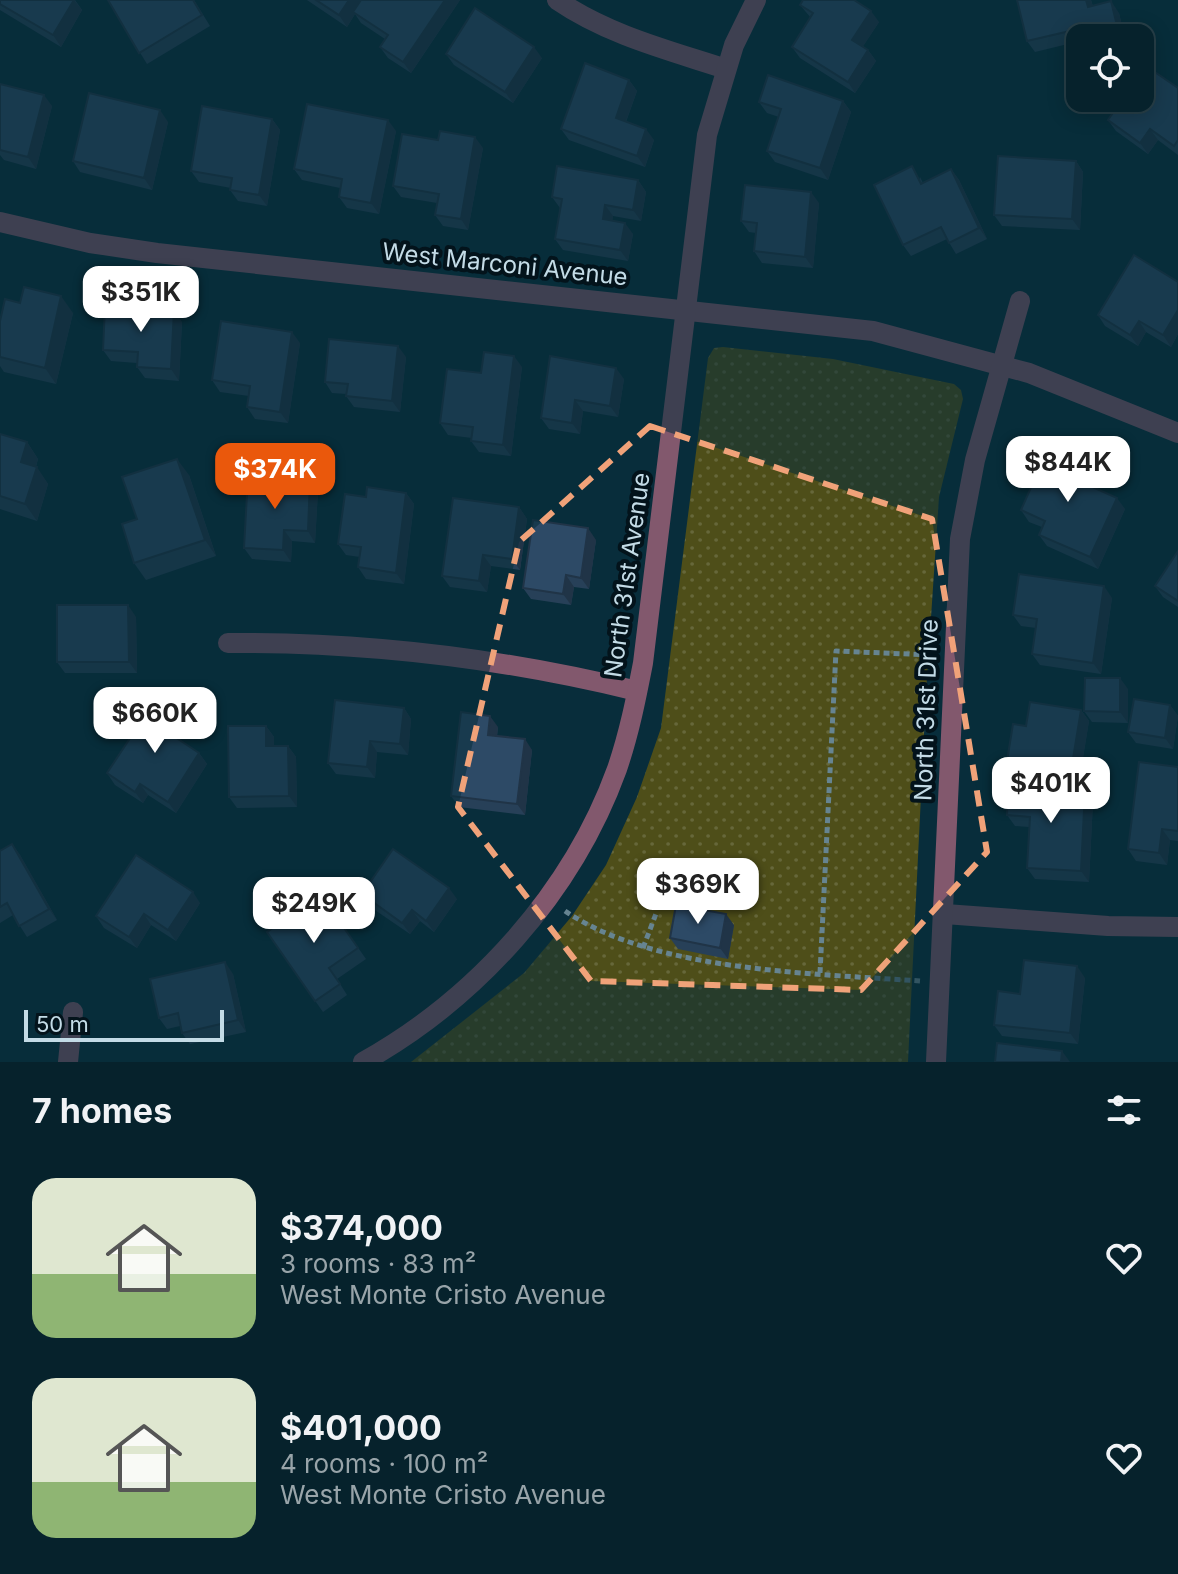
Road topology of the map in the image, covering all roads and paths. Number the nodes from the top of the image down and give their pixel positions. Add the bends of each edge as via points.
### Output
1 (557, 0) edge
2 (756, 0) edge
3 (726, 69) junction
4 (0, 222) edge
5 (1020, 301) dead end
6 (686, 310) junction
7 (1002, 365) junction
8 (1178, 433) edge
9 (228, 643) dead end
10 (953, 656) junction
11 (637, 691) junction
12 (545, 898) junction
13 (657, 911) dead end
14 (945, 914) junction
15 (1178, 927) edge
16 (643, 948) junction
17 (820, 973) junction
18 (941, 982) junction
19 (73, 1012) dead end
20 (68, 1062) edge
21 (363, 1062) edge
22 (936, 1062) edge

1 - 3 street via 587,21
2 - 3 street, North 31st Avenue
3 - 6 street, North 31st Avenue via 707,135
4 - 6 street, West Marconi Avenue via 157,253
5 - 7 street
6 - 7 street, West Marconi Avenue via 873,331
6 - 11 street, North 31st Avenue
7 - 8 street, West Marconi Avenue via 1104,400
7 - 10 street, North 31st Drive via 960,539
9 - 11 street via 313,643 439,653
10 - 14 street, North 31st Drive
10 - 17 path via 836,651
11 - 12 street, North 31st Avenue via 611,783 574,856
12 - 16 path via 585,923
12 - 21 street, North 31st Avenue via 478,980
13 - 16 path
14 - 15 street
14 - 18 street, North 31st Drive
16 - 17 path
17 - 18 path
18 - 22 street, North 31st Drive
19 - 20 street

